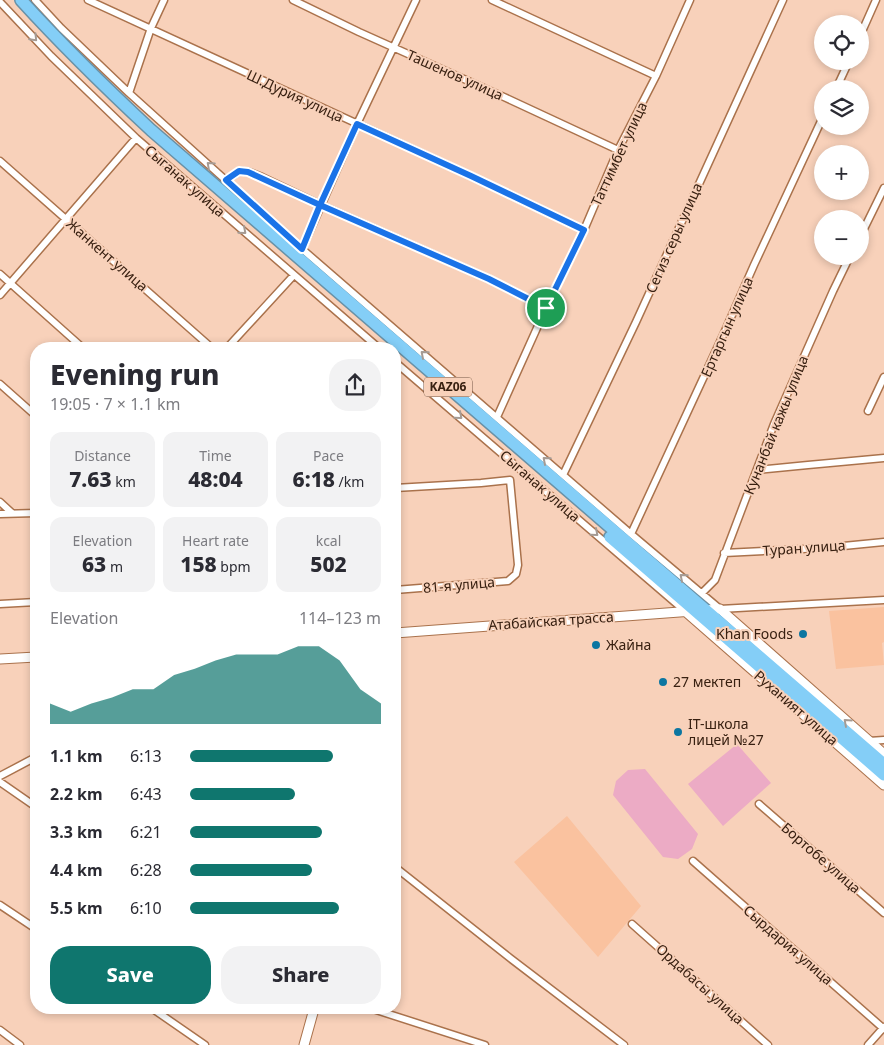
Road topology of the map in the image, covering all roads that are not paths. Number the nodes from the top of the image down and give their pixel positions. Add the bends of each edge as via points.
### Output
1 (12, 0) edge
2 (20, 0) edge
3 (35, 0) edge
4 (88, 0) edge
5 (164, 0) edge
6 (293, 0) edge
7 (416, 0) edge
8 (492, 0) edge
9 (690, 0) edge
10 (783, 0) edge
11 (876, 0) edge
12 (0, 2) edge
13 (869, 16) edge
14 (151, 28) junction
15 (394, 47) junction
16 (656, 76) junction
17 (129, 93) junction
18 (357, 124) junction
19 (815, 135) edge
20 (136, 138) junction
21 (618, 150) junction
22 (0, 161) edge
23 (226, 180) junction
24 (883, 190) edge
25 (320, 205) junction
26 (66, 219) junction
27 (869, 219) edge
28 (584, 230) junction
29 (302, 249) junction
30 (846, 265) edge
31 (0, 274) edge
32 (294, 275) junction
33 (10, 283) junction
34 (0, 295) edge
35 (546, 308) junction
36 (76, 342) edge
37 (205, 342) edge
38 (232, 342) edge
39 (372, 342) edge
40 (386, 342) edge
41 (391, 342) edge
42 (401, 351) edge
43 (401, 355) edge
44 (401, 367) edge
45 (884, 376) edge
46 (0, 384) edge
47 (30, 411) edge
48 (868, 411) dead end
49 (497, 417) junction
50 (884, 458) edge
51 (757, 470) junction
52 (563, 474) junction
53 (401, 488) edge
54 (0, 502) edge
55 (12, 513) junction
56 (30, 513) edge
57 (0, 514) edge
58 (631, 534) junction
59 (884, 542) edge
60 (724, 553) junction
61 (401, 590) edge
62 (702, 593) junction
63 (884, 600) edge
64 (30, 602) edge
65 (0, 604) edge
66 (720, 609) junction
67 (695, 610) junction
68 (401, 633) edge
69 (30, 657) edge
70 (0, 659) edge
71 (884, 740) edge
72 (869, 741) junction
73 (884, 754) edge
74 (30, 760) edge
75 (884, 764) edge
76 (884, 775) edge
77 (0, 776) edge
78 (0, 782) edge
79 (884, 785) edge
80 (30, 803) edge
81 (759, 804) dead end
82 (693, 861) dead end
83 (401, 872) edge
84 (0, 905) edge
85 (884, 913) edge
86 (632, 924) dead end
87 (30, 925) edge
88 (160, 1014) edge
89 (313, 1014) edge
90 (388, 1014) edge
91 (884, 1028) edge
92 (0, 1030) edge
93 (20, 1045) edge
94 (205, 1045) edge
95 (304, 1045) edge
96 (484, 1045) edge
97 (624, 1045) edge
98 (768, 1045) edge
99 (868, 1045) edge

1 - 40 highway, KАZ06 via 92,84
2 - 41 highway, KАZ06 via 151,130
3 - 17 street
4 - 14 street, Ш.Дурия улица
5 - 14 street
6 - 15 street, Ташенов улица
7 - 15 street
8 - 16 street
9 - 16 street, Таттимбет улица
10 - 52 street, Сегиз серы улица
11 - 13 street
12 -> 20 street, Сыганак улица via 50,56
14 - 17 street
14 - 18 street, Ш.Дурия улица
15 - 18 street
15 - 21 street, Ташенов улица
16 - 21 street, Таттимбет улица
23 -> 17 street
18 - 25 street
18 - 28 street, Ш.Дурия улица
19 - 58 street, Ертаргын улица
20 - 26 street
20 -> 32 street, Сыганак улица
21 - 28 street, Таттимбет улица
22 - 26 street, Жанкент улица
23 - 25 street via 239,171 248,172
23 - 29 street
24 - 27 street
25 - 29 street
25 - 35 street via 489,279
26 - 33 street
26 - 37 street, Жанкент улица
28 - 35 street, Таттимбет улица
49 -> 29 street
30 - 51 street, Кунанбай кажы улица via 774,424
31 - 33 street
32 - 38 street
32 - 39 street, Сыганак улица
33 - 34 street
33 - 36 street
35 - 49 street, Таттимбет улица
42 - 67 highway, KАZ06
43 - 67 highway, KАZ06
44 -> 67 street, Сыганак улица
45 - 48 street
46 - 47 street
52 -> 49 street
50 - 51 street
51 - 60 street, Кунанбай кажы улица
52 - 58 street
53 - 61 street, 81-я улица via 510,480 518,565 516,574 508,581
54 - 55 street
55 - 56 street
55 - 57 street
62 -> 58 street
59 - 60 street, Туран улица
60 - 62 street, Кунанбай кажы улица via 714,580
62 - 66 street
63 - 66 street
64 - 65 street
66 - 67 main road, Атабайская трасса
72 -> 66 main road, Руханият улица
67 - 68 main road, Атабайская трасса
67 - 75 highway, KАZ06
67 - 76 highway, KАZ06
67 - 79 main road, Руханият улица
69 - 70 main road
71 - 72 street
72 - 73 main road, Руханият улица
74 - 77 street
78 - 80 street
81 - 85 street, Бортобе улица
82 - 91 street, Сырдария улица
83 - 97 street
84 - 87 street
86 - 98 street, Ордабасы улица
88 - 94 street
89 - 95 main road
90 - 96 street
91 - 99 street
92 - 93 street

